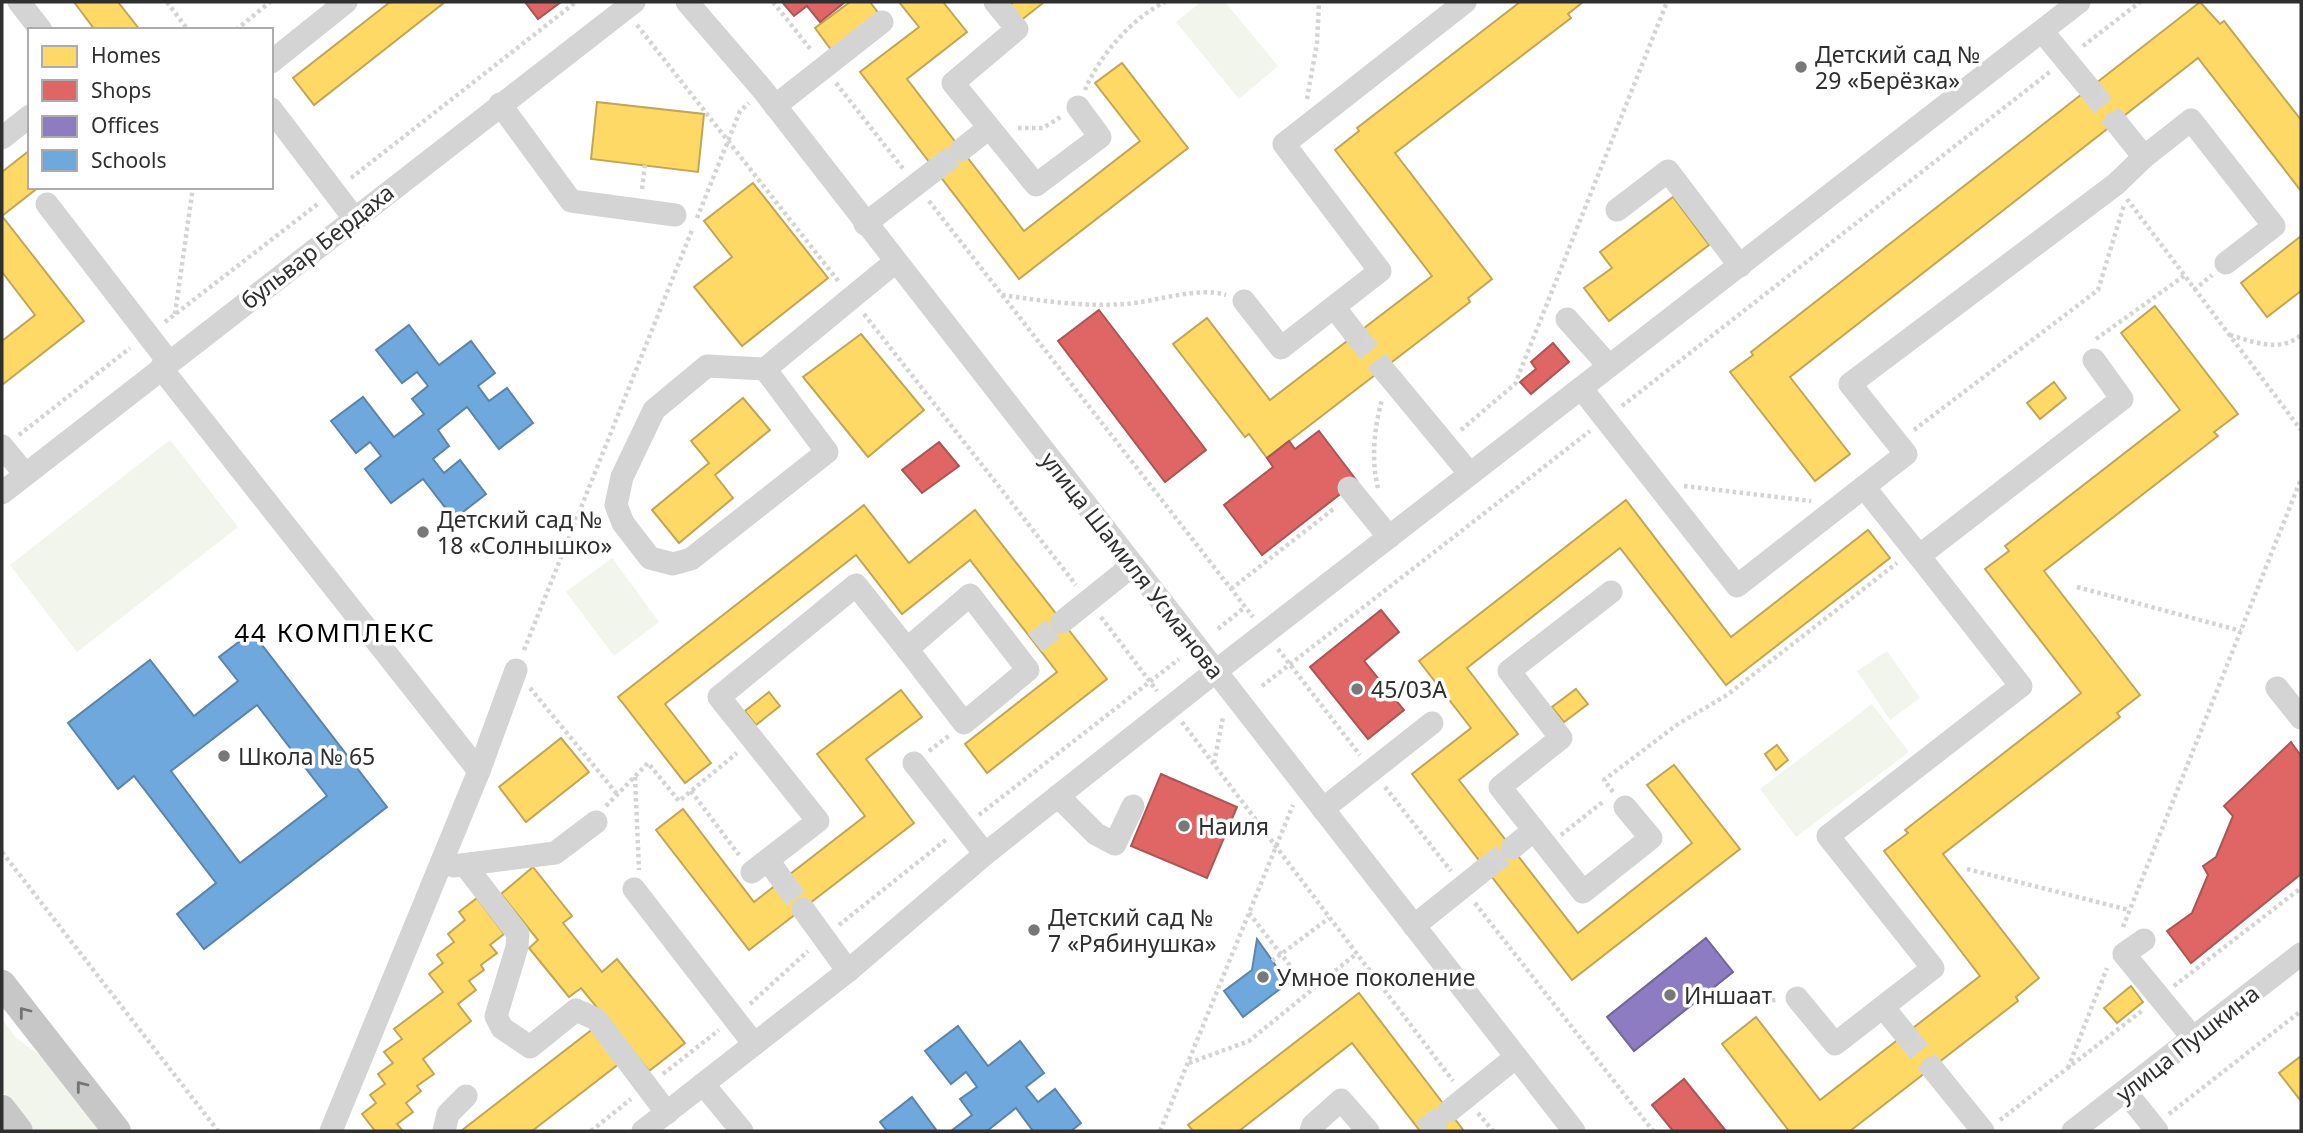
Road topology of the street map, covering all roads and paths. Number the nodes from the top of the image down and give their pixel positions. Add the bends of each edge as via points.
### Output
1 (19, 2) edge
2 (167, 2) edge
3 (270, 2) edge
4 (346, 2) edge
5 (576, 2) edge
6 (687, 2) edge
7 (773, 2) edge
8 (995, 2) edge
9 (1165, 2) edge
10 (1319, 2) edge
11 (1465, 2) edge
12 (1667, 2) edge
13 (2079, 2) edge
14 (2140, 2) edge
15 (629, 5) edge
16 (883, 22) dead end
17 (39, 28) edge
18 (186, 28) edge
19 (238, 28) edge
20 (2042, 31) junction
21 (802, 58) dead end
22 (818, 59) junction
23 (273, 60) edge
24 (2066, 60) junction
25 (2089, 88) tunnel mouth
26 (769, 98) junction
27 (500, 104) junction
28 (1077, 107) junction
29 (273, 112) edge
30 (28, 118) edge
31 (2116, 122) tunnel mouth
32 (989, 128) junction
33 (1301, 131) junction
34 (2, 138) edge
35 (728, 140) junction
36 (961, 150) tunnel mouth
37 (2144, 157) junction
38 (935, 170) tunnel mouth
39 (916, 185) junction
40 (192, 189) edge
41 (2121, 191) junction
42 (333, 192) junction
43 (47, 204) dead end
44 (1617, 210) dead end
45 (675, 215) dead end
46 (354, 218) junction
47 (865, 224) junction
48 (895, 262) junction
49 (2226, 263) dead end
50 (1740, 266) junction
51 (2183, 276) junction
52 (1002, 295) junction
53 (852, 298) junction
54 (1244, 301) joint
55 (1334, 307) junction
56 (175, 315) junction
57 (1567, 319) dead end
58 (147, 334) junction
59 (1355, 334) tunnel mouth
60 (2230, 335) junction
61 (2301, 335) edge
62 (2094, 360) joint
63 (165, 365) junction
64 (1609, 366) junction
65 (765, 369) junction
66 (1386, 372) joint
67 (1581, 388) junction
68 (1605, 419) junction
69 (1918, 426) dead end
70 (2301, 430) edge
71 (1445, 443) junction
72 (2, 447) edge
73 (25, 474) junction
74 (1470, 474) junction
75 (2301, 479) edge
76 (1656, 483) junction
77 (1864, 487) junction
78 (1351, 491) joint
79 (1380, 492) dead end
80 (2, 493) edge
81 (1842, 504) junction
82 (1389, 537) junction
83 (1917, 553) junction
84 (1133, 565) junction
85 (2077, 587) dead end
86 (1231, 589) junction
87 (1611, 592) dead end
88 (1088, 600) junction
89 (1245, 607) junction
90 (1062, 622) tunnel mouth
91 (1218, 629) dead end
92 (2241, 631) junction
93 (1265, 633) junction
94 (907, 649) junction
95 (1290, 665) junction
96 (516, 670) junction
97 (1216, 671) junction
98 (1262, 686) dead end
99 (2277, 688) dead end
100 (1170, 707) junction
101 (1223, 716) dead end
102 (2301, 718) edge
103 (964, 723) junction
104 (1432, 723) dead end
105 (753, 740) junction
106 (914, 763) joint
107 (1214, 764) junction
108 (1372, 770) junction
109 (479, 771) junction
110 (635, 776) junction
111 (1302, 782) junction
112 (691, 791) junction
113 (617, 794) junction
114 (1058, 796) junction
115 (1620, 800) junction
116 (1133, 806) dead end
117 (1323, 808) junction
118 (596, 822) joint
119 (1541, 838) junction
120 (1275, 848) junction
121 (1512, 848) tunnel mouth
122 (2, 852) edge
123 (985, 854) junction
124 (465, 865) junction
125 (760, 866) junction
126 (439, 867) junction
127 (1485, 869) tunnel mouth
128 (1967, 869) dead end
129 (782, 880) tunnel mouth
130 (1463, 887) junction
131 (2301, 888) edge
132 (634, 889) joint
133 (803, 909) tunnel mouth
134 (2129, 910) junction
135 (1249, 913) junction
136 (1329, 918) junction
137 (1414, 926) junction
138 (2120, 934) dead end
139 (2144, 940) dead end
140 (1281, 954) junction
141 (1356, 954) junction
142 (2301, 954) edge
143 (2110, 959) dead end
144 (1272, 961) dead end
145 (848, 971) junction
146 (1298, 976) dead end
147 (2, 984) edge
148 (2160, 997) junction
149 (1797, 998) joint
150 (1737, 1003) dead end
151 (1883, 1007) junction
152 (2301, 1011) edge
153 (1905, 1034) tunnel mouth
154 (2193, 1038) junction
155 (754, 1044) junction
156 (1516, 1057) junction
157 (1188, 1063) junction
158 (1932, 1068) tunnel mouth
159 (2068, 1068) junction
160 (703, 1084) junction
161 (2125, 1091) junction
162 (466, 1096) dead end
163 (1457, 1105) junction
164 (2, 1109) edge
165 (667, 1113) junction
166 (1164, 1123) junction
167 (1989, 1127) edge
168 (2155, 1128) edge
169 (19, 1131) edge
170 (117, 1131) edge
171 (218, 1131) edge
172 (331, 1131) edge
173 (444, 1131) edge
174 (643, 1131) edge
175 (741, 1131) edge
176 (1160, 1131) edge
177 (1170, 1131) edge
178 (1311, 1131) edge
179 (1368, 1131) edge
180 (1493, 1131) edge
181 (1574, 1131) edge
182 (1653, 1131) edge
183 (2073, 1131) edge

1 - 17 street
2 - 18 path
3 - 19 path
4 - 23 street
5 - 42 path
6 - 26 street, улица Шамиля Усманова
7 - 22 path
8 - 32 street via 1017,29 953,83
9 - 28 path via 1150,9 1095,66
10 - 33 path via 1317,43
11 - 33 street
12 - 71 path via 1516,384
13 - 20 street
14 - 24 path
15 - 27 street, бульвар Бердаха
15 - 35 path
16 - 22 street
20 - 24 street
20 - 50 street
21 - 22 path
22 - 26 street
22 - 39 path
24 - 25 street
24 - 68 path
26 - 35 path via 740,111
26 - 47 street, улица Шамиля Усманова
27 - 45 street via 571,201
27 - 46 street, бульвар Бердаха
28 - 32 path via 1043,128
28 - 32 street via 1100,137 1036,186
29 - 42 street
30 - 34 street
31 - 37 street
32 - 36 street
33 - 55 street via 1284,144 1380,271
35 - 53 path
35 - 96 path
37 - 41 street
37 - 49 street via 2192,120 2274,226
38 - 39 street
39 - 47 street
39 - 52 path
40 - 56 path
41 - 51 path
41 - 69 path via 2098,290
41 - 77 street via 1850,384 1906,454
42 - 46 street
42 - 56 path
43 - 58 street
44 - 50 street via 1668,171
46 - 63 street, бульвар Бердаха
47 - 48 street, улица Шамиля Усманова
48 - 53 street
48 - 84 street, улица Шамиля Усманова
50 - 64 street
51 - 60 path
51 - 62 path via 2085,348
52 - 54 path via 1068,304 1126,304 1222,293
52 - 86 path
53 - 65 street
53 - 88 path
54 - 55 street via 1282,348
55 - 59 street
56 - 58 path
57 - 64 street
58 - 63 street
58 - 72 path
60 - 61 path via 2268,346 2292,342
60 - 70 path
62 - 83 street via 2122,399
63 - 73 street, бульвар Бердаха
63 - 109 street
64 - 67 street
65 - 65 street via 707,366 653,410 622,477 616,505 623,523 650,558 673,564 691,559 827,452
66 - 71 street
66 - 79 path via 1377,416 1374,472
67 - 68 street
67 - 74 street
68 - 76 street
68 - 95 path
71 - 74 street
72 - 73 street
73 - 80 street, бульвар Бердаха
74 - 82 street
75 - 92 path
76 - 81 path
76 - 81 street via 1737,586
77 - 81 street
77 - 83 street
78 - 82 street
78 - 86 path
82 - 93 street
83 - 115 path via 1604,780
83 - 151 street via 2021,686 1828,836 1933,968
84 - 88 street
84 - 97 street, улица Шамиля Усманова
85 - 92 path
86 - 89 path
87 - 119 street via 1509,671 1561,738 1500,787
88 - 90 street
88 - 100 path
89 - 91 path
89 - 93 path
92 - 134 path
93 - 95 path
93 - 97 street
94 - 103 street
94 - 103 street via 970,595 1027,650 1028,670
94 - 105 street via 856,585 719,696
95 - 98 path
95 - 108 path
96 - 109 street
96 - 113 path
97 - 100 street
97 - 111 street, улица Шамиля Усманова
99 - 102 street
100 - 107 path
100 - 114 street
101 - 107 path
103 - 106 path
104 - 108 street
105 - 112 path
105 - 125 street via 818,821
106 - 123 street
107 - 120 path
108 - 117 street
108 - 130 path
109 - 126 street
110 - 112 path via 648,763 679,801
110 - 113 path
110 - 132 path via 639,882
111 - 117 street, улица Шамиля Усманова
111 - 120 path
112 - 125 path
113 - 118 path via 595,817
114 - 116 street via 1096,834 1115,844
114 - 123 street
115 - 119 path
115 - 119 street via 1651,838 1583,892
117 - 137 street, улица Шамиля Усманова
118 - 124 street via 555,853
119 - 121 street
120 - 135 path
120 - 136 path
122 - 171 path
123 - 145 street
124 - 126 street
124 - 165 street via 518,934 496,1016 502,1028 530,1047 576,1010 596,1019
125 - 129 street
126 - 172 street
127 - 130 street
128 - 134 path
130 - 137 street
130 - 182 path
131 - 148 path
132 - 155 street
133 - 145 street
134 - 138 path
135 - 140 path
135 - 157 path
136 - 140 path
136 - 141 path
137 - 156 street, улица Шамиля Усманова
139 - 148 street via 2124,954
140 - 144 path
140 - 146 path
141 - 157 path via 1249,1041
141 - 163 path
142 - 154 street, улица Пушкина
143 - 159 path
145 - 155 street
170 -> 147 main road
148 - 154 street
148 - 159 path
149 - 150 path
149 - 151 street via 1835,1044
151 - 153 street
152 - 168 path
154 - 161 street, улица Пушкина
155 - 160 street
156 - 163 street
156 - 181 street, улица Шамиля Усманова
157 - 166 path
158 - 167 street
159 - 167 path
160 - 165 street
160 - 175 street
161 - 168 street
161 - 183 street, улица Пушкина
162 - 173 street via 448,1114
163 - 180 path
164 - 169 main road
165 - 174 street
166 - 176 path
166 - 177 path
178 - 179 street via 1341,1100

